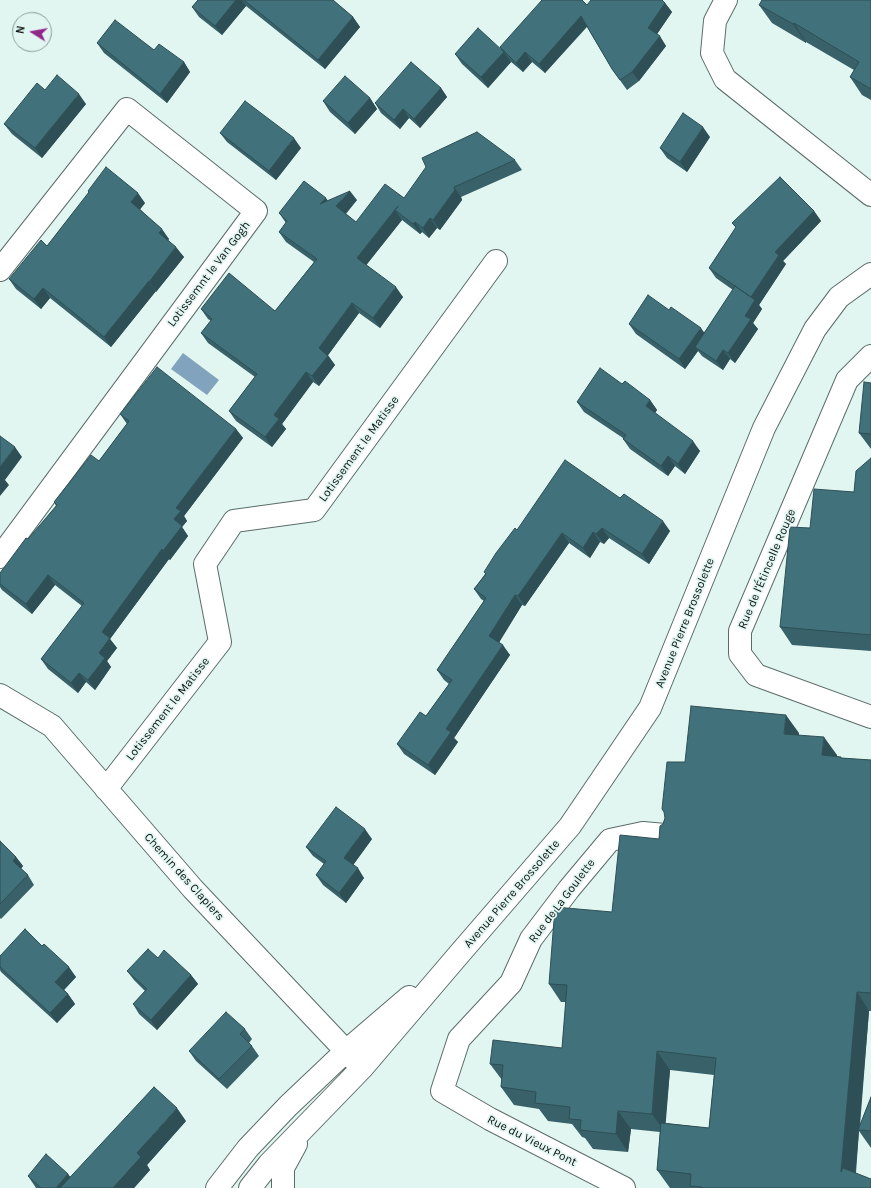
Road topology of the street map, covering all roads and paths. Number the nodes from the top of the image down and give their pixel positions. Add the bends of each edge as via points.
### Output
1 (726, 0) edge
2 (871, 195) edge
3 (496, 261) dead end
4 (0, 270) edge
5 (871, 274) edge
6 (871, 356) edge
7 (0, 557) edge
8 (0, 695) edge
9 (871, 717) edge
10 (106, 789) junction
11 (665, 835) edge
12 (461, 952) junction
13 (346, 1051) junction
14 (362, 1068) junction
15 (442, 1091) joint
16 (305, 1127) junction
17 (223, 1186) edge
18 (250, 1188) edge
19 (283, 1188) edge
20 (624, 1188) edge

1 - 2 street via 715,21 712,53 725,79
3 - 10 street, Lotissement le Matisse via 314,510 234,521 205,564 220,642
4 - 7 street, Lotissemnt le Van Gogh via 127,109 256,211
5 - 12 street, Avenue Pierre Brossolette via 839,297 815,329 767,421 650,708 570,826
6 - 9 street, Rue de l'Étincelle Rouge via 847,380 740,631 740,654 756,675
8 - 10 street, Chemin des Clapiers via 52,726
10 - 13 street, Chemin des Clapiers via 193,889
11 - 15 street, Rue de La Goulette via 643,833 610,840 531,939 511,983 459,1039
12 - 13 street, Avenue Pierre Brossolette
12 - 14 street, Avenue Pierre Brossolette
13 - 14 street, Chemin des Clapiers
13 - 17 street, Avenue Pierre Brossolette via 248,1148
14 - 16 street, Avenue Pierre Brossolette
15 - 20 street, Rue du Vieux Pont via 490,1119
16 - 18 street, Avenue Pierre Brossolette
16 - 19 street via 283,1168

